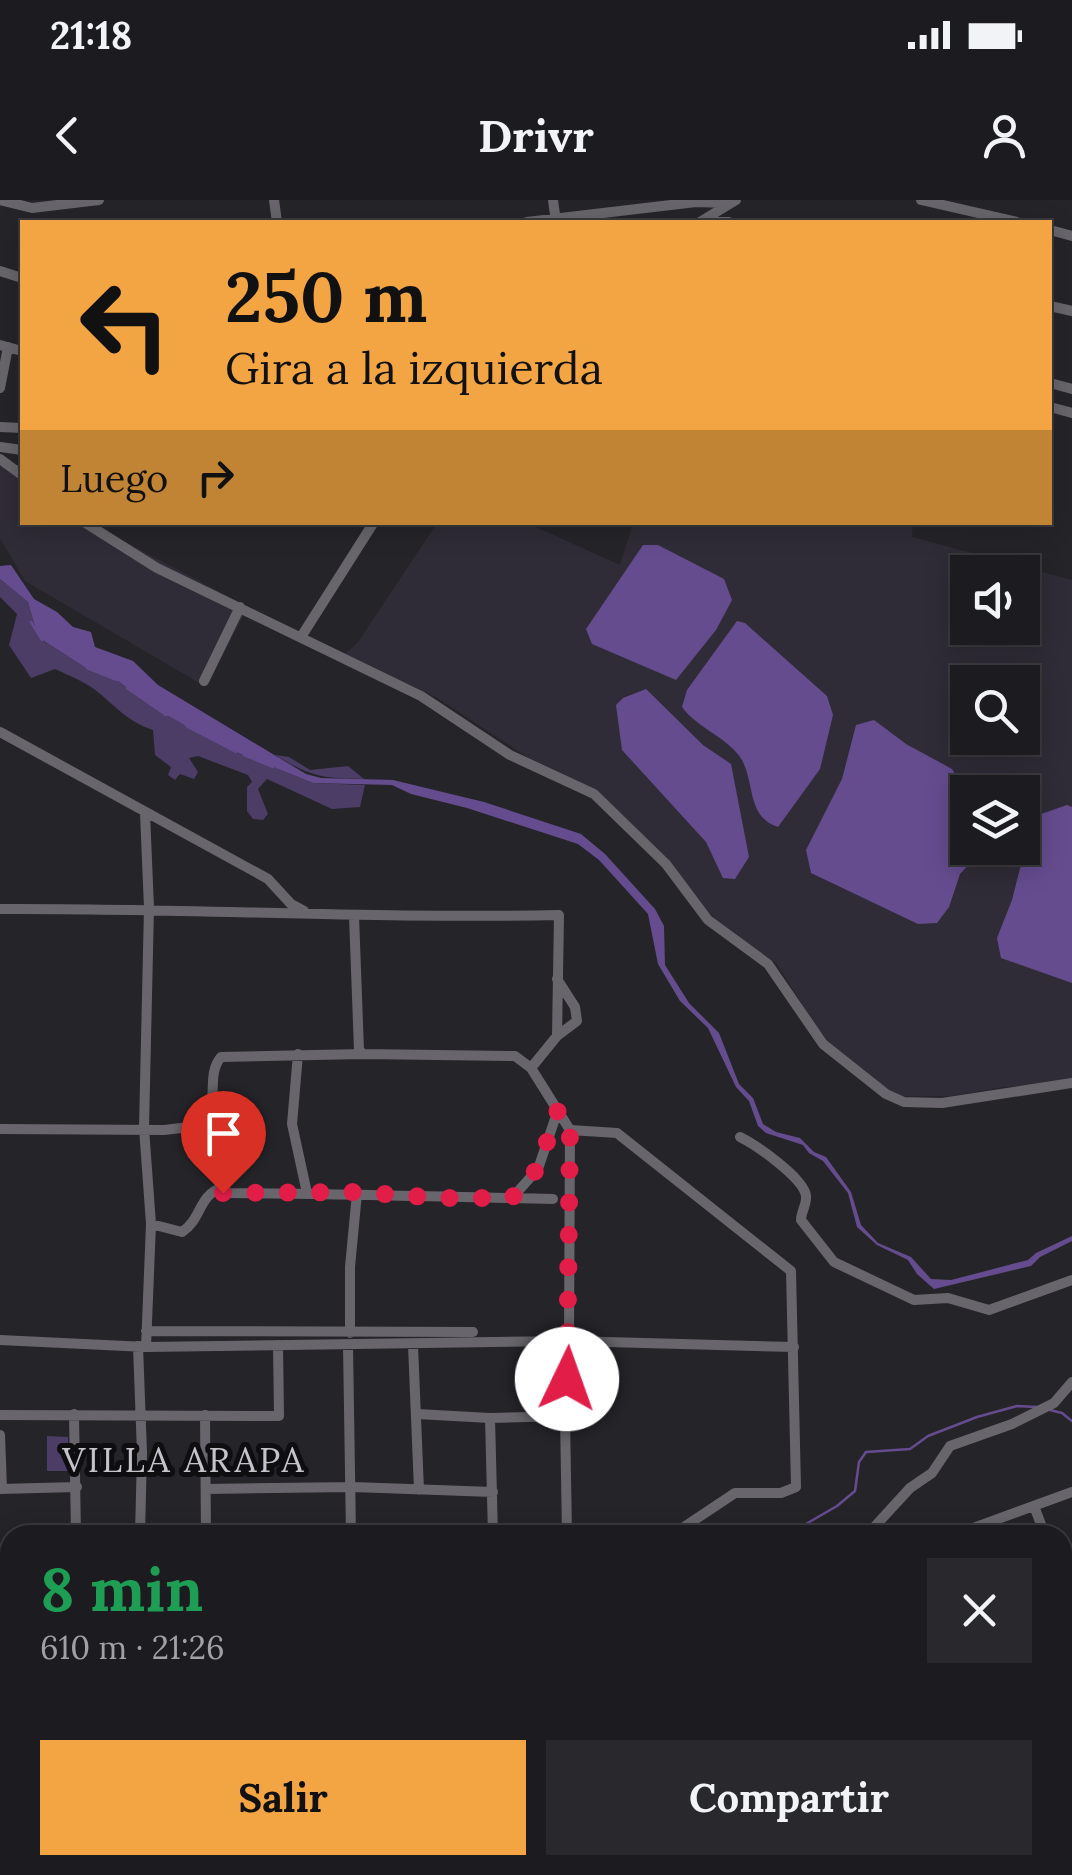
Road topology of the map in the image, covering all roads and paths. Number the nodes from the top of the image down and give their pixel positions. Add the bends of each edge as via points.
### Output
1 (0, 200) edge
2 (99, 200) edge
3 (921, 200) edge
4 (731, 202) edge
5 (42, 203) edge
6 (563, 220) edge
7 (703, 220) edge
8 (1008, 220) edge
9 (4, 346) edge
10 (0, 388) edge
11 (91, 525) edge
12 (372, 525) edge
13 (240, 608) junction
14 (302, 636) junction
15 (204, 680) dead end
16 (0, 732) edge
17 (146, 813) junction
18 (150, 908) junction
19 (0, 909) edge
20 (309, 914) junction
21 (354, 916) junction
22 (557, 979) junction
23 (556, 1036) junction
24 (298, 1054) junction
25 (363, 1054) junction
26 (531, 1068) junction
27 (1072, 1083) edge
28 (558, 1110) junction
29 (198, 1126) junction
30 (144, 1128) junction
31 (0, 1129) edge
32 (570, 1130) junction
33 (740, 1138) dead end
34 (223, 1187) junction
35 (357, 1192) junction
36 (308, 1193) junction
37 (512, 1198) junction
38 (553, 1199) dead end
39 (151, 1224) junction
40 (1072, 1280) edge
41 (146, 1331) junction
42 (473, 1332) dead end
43 (349, 1339) junction
44 (1, 1340) edge
45 (570, 1341) junction
46 (278, 1345) junction
47 (412, 1345) junction
48 (142, 1346) junction
49 (794, 1347) junction
50 (0, 1354) edge
51 (1072, 1382) edge
52 (74, 1414) junction
53 (416, 1414) junction
54 (0, 1415) edge
55 (140, 1416) junction
56 (205, 1416) junction
57 (565, 1416) junction
58 (490, 1418) junction
59 (0, 1435) edge
60 (76, 1487) junction
61 (352, 1487) junction
62 (1, 1489) edge
63 (206, 1489) junction
64 (419, 1490) junction
65 (493, 1492) junction
66 (1072, 1492) edge
67 (1034, 1506) junction
68 (76, 1525) edge
69 (140, 1525) edge
70 (206, 1525) edge
71 (351, 1525) edge
72 (493, 1525) edge
73 (568, 1525) edge
74 (687, 1525) edge
75 (876, 1525) edge
76 (982, 1525) edge
77 (1041, 1525) edge

1 - 5 street via 32,208
2 - 5 street
3 - 8 street
4 - 6 street
4 - 7 street
9 - 10 street
11 - 13 street via 157,568
12 - 14 street
13 - 14 street
13 - 15 street
14 - 27 street via 421,696 510,755 594,794 666,864 708,920 768,964 822,1044 894,1099 942,1104
16 - 17 street
17 - 18 street
17 - 20 street via 268,879
18 - 19 street
18 - 20 street
18 - 30 street
20 - 21 street
21 - 22 street via 559,915
21 - 25 street via 356,1042
22 - 23 street
22 - 23 street via 577,1021
23 - 26 street
24 - 25 street
24 - 29 street via 217,1060 212,1108
24 - 36 street via 292,1124
25 - 26 street via 514,1056
26 - 28 street
28 - 32 street
28 - 37 street via 538,1168
29 - 30 street
29 - 34 street via 218,1134
30 - 31 street
30 - 39 street
32 - 45 street
32 - 49 street via 616,1133 790,1271
33 - 40 street via 766,1152 802,1189 801,1220 834,1262 914,1300 948,1298 989,1310
34 - 36 street via 223,1193
34 - 39 street via 203,1198 182,1232
35 - 36 street
35 - 37 street
35 - 43 street
37 - 38 street
39 - 41 street
41 - 43 street
41 - 48 street
42 - 43 street
43 - 46 street
43 - 47 street
43 - 61 street
44 - 48 street
44 - 50 street
45 - 47 street
45 - 49 street
45 - 57 street
46 - 48 street
46 - 56 street via 278,1416
47 - 53 street
48 - 55 street
49 - 74 street via 796,1487 735,1493
51 - 75 street via 1054,1403 950,1446 932,1473
52 - 54 street
52 - 55 street
52 - 60 street
53 - 58 street
53 - 64 street
55 - 56 street
55 - 69 street
56 - 63 street
57 - 58 street
57 - 73 street
58 - 65 street
59 - 62 street
60 - 62 street
60 - 68 street
61 - 63 street
61 - 64 street
61 - 71 street
63 - 70 street
64 - 65 street
65 - 72 street
66 - 67 street
67 - 76 street
67 - 77 street

